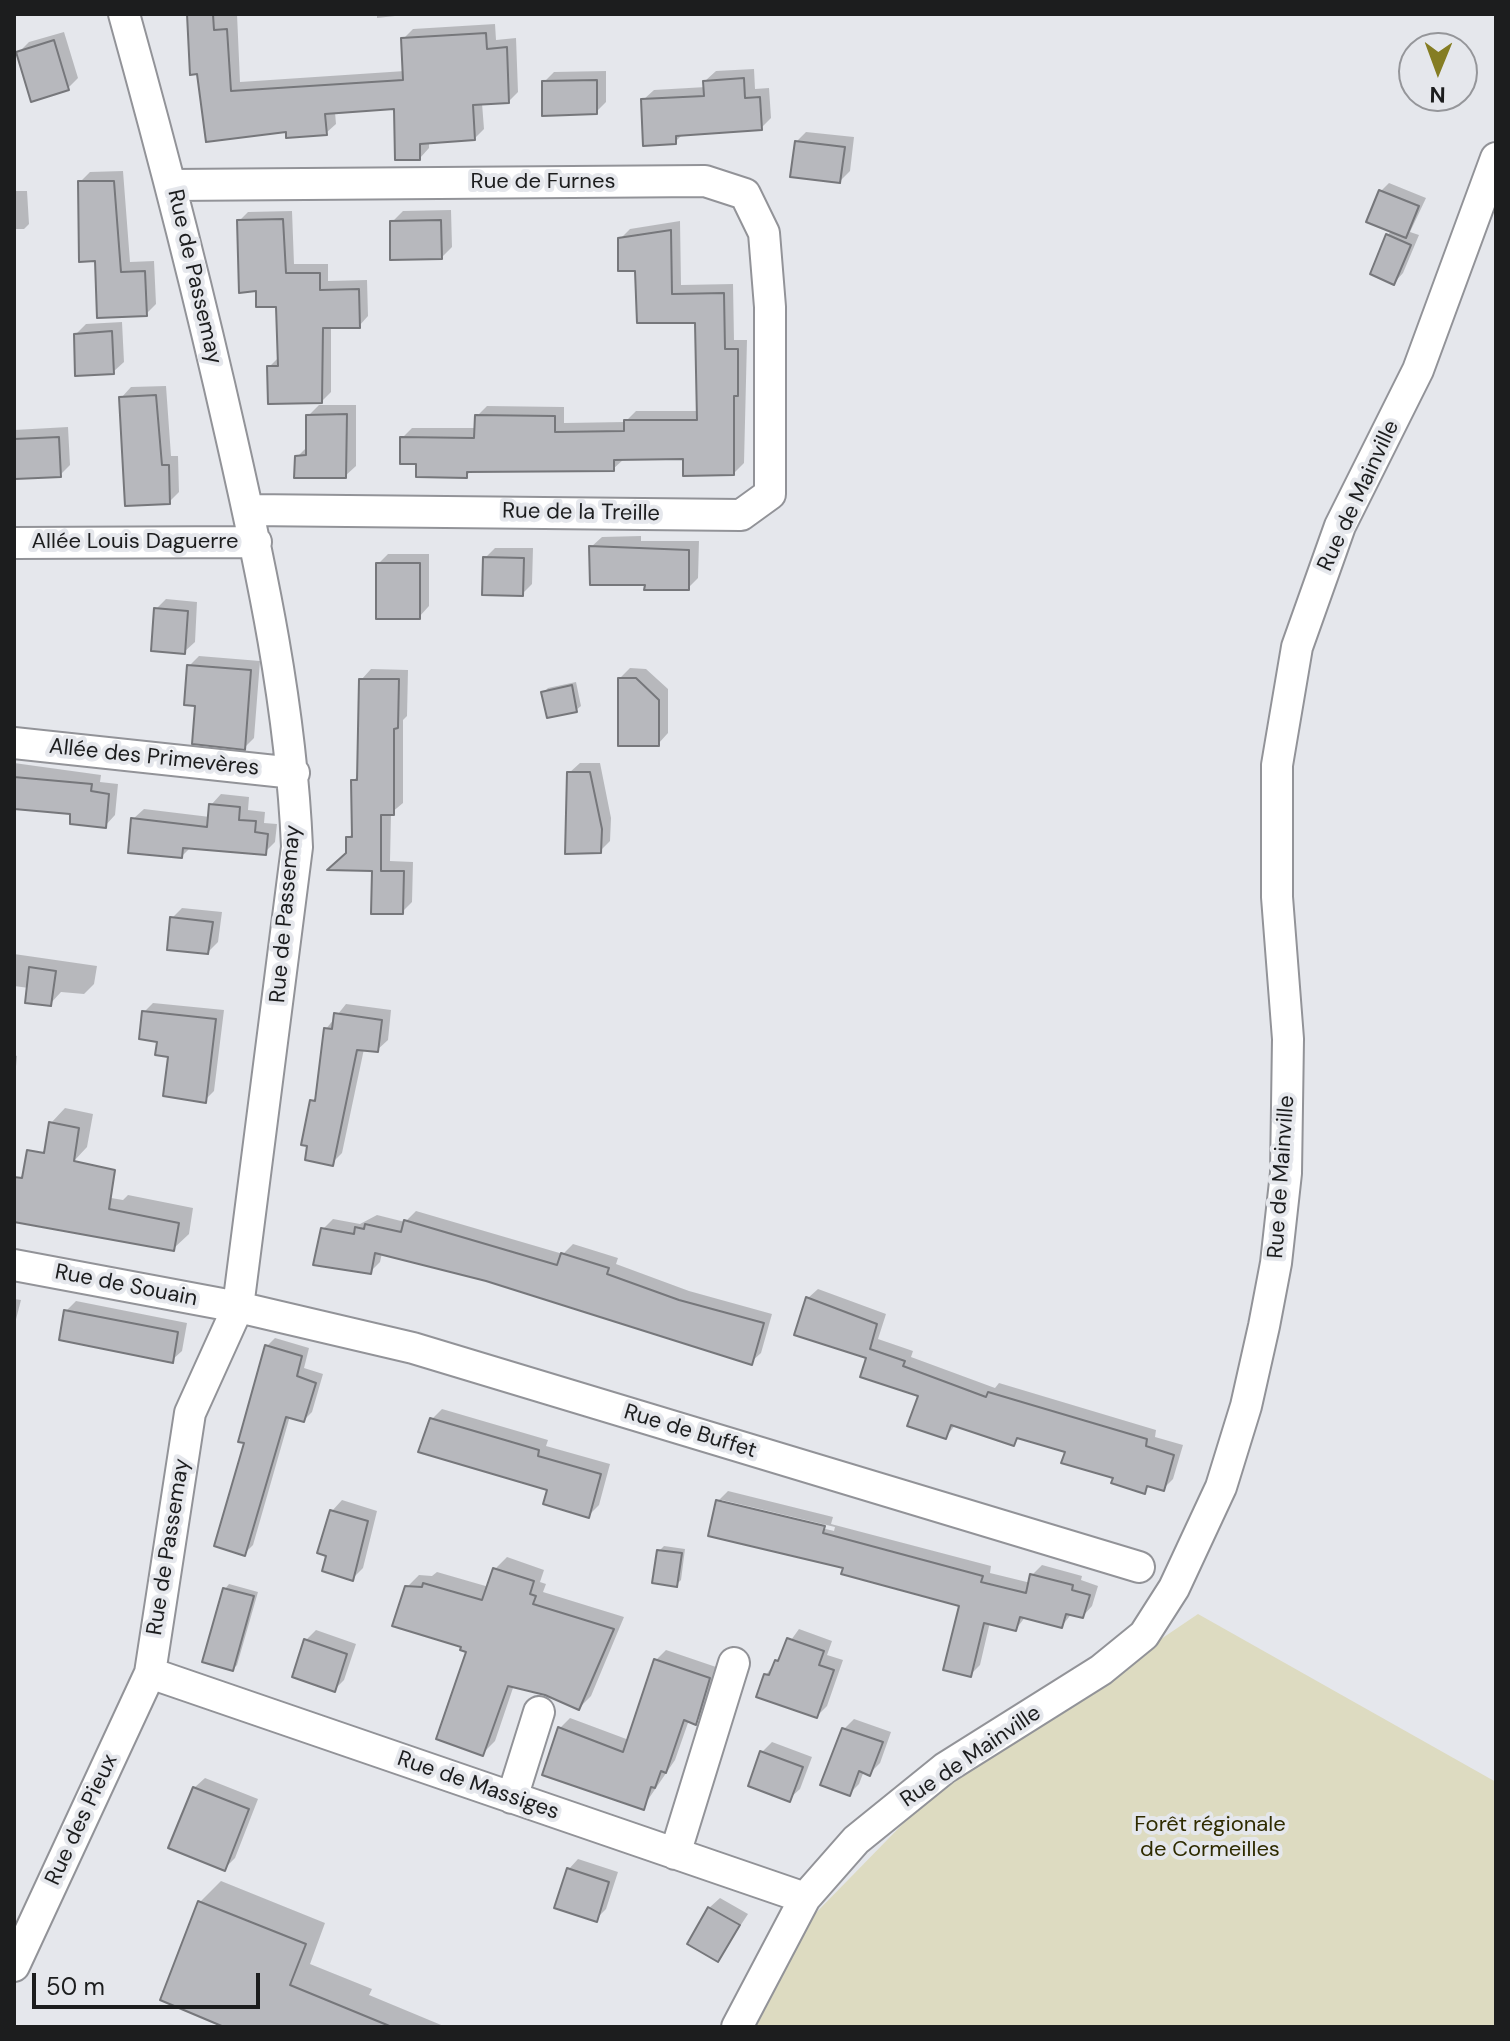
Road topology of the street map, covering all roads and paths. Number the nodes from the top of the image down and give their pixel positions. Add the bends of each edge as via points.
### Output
1 (124, 14) edge
2 (1496, 158) edge
3 (172, 185) junction
4 (769, 357) joint
5 (249, 510) junction
6 (256, 542) junction
7 (14, 543) edge
8 (14, 743) edge
9 (294, 773) junction
10 (14, 1265) edge
11 (238, 1307) junction
12 (1139, 1567) dead end
13 (734, 1663) dead end
14 (150, 1673) junction
15 (539, 1712) dead end
16 (512, 1798) junction
17 (675, 1854) junction
18 (805, 1898) junction
19 (14, 1966) edge
20 (737, 2027) edge

1 - 3 street, Rue de Passemay
2 - 18 street, Rue de Mainville via 1418,370 1340,526 1297,647 1277,765 1277,897 1288,1068 1286,1173 1264,1326 1221,1487 1174,1588 1144,1635 1101,1670 945,1768 856,1840
3 - 4 street, Rue de Furnes via 705,181 745,194 764,233
3 - 5 street, Rue de Passemay
4 - 5 street, Rue de la Treille via 770,494 741,515
5 - 6 street, Rue de Passemay
6 - 7 street, Allée Louis Daguerre
6 - 9 street, Rue de Passemay
8 - 9 street, Allée des Primevères
9 - 11 street, Rue de Passemay via 294,877
10 - 11 street, Rue de Souain
11 - 12 street, Rue de Buffet via 413,1348
11 - 14 street, Rue de Passemay via 190,1413
13 - 17 street
14 - 16 street, Rue de Massiges
14 - 19 street, Rue des Pieux
15 - 16 street
16 - 17 street, Rue de Massiges
17 - 18 street, Rue de Massiges
18 - 20 street, Rue de Mainville

